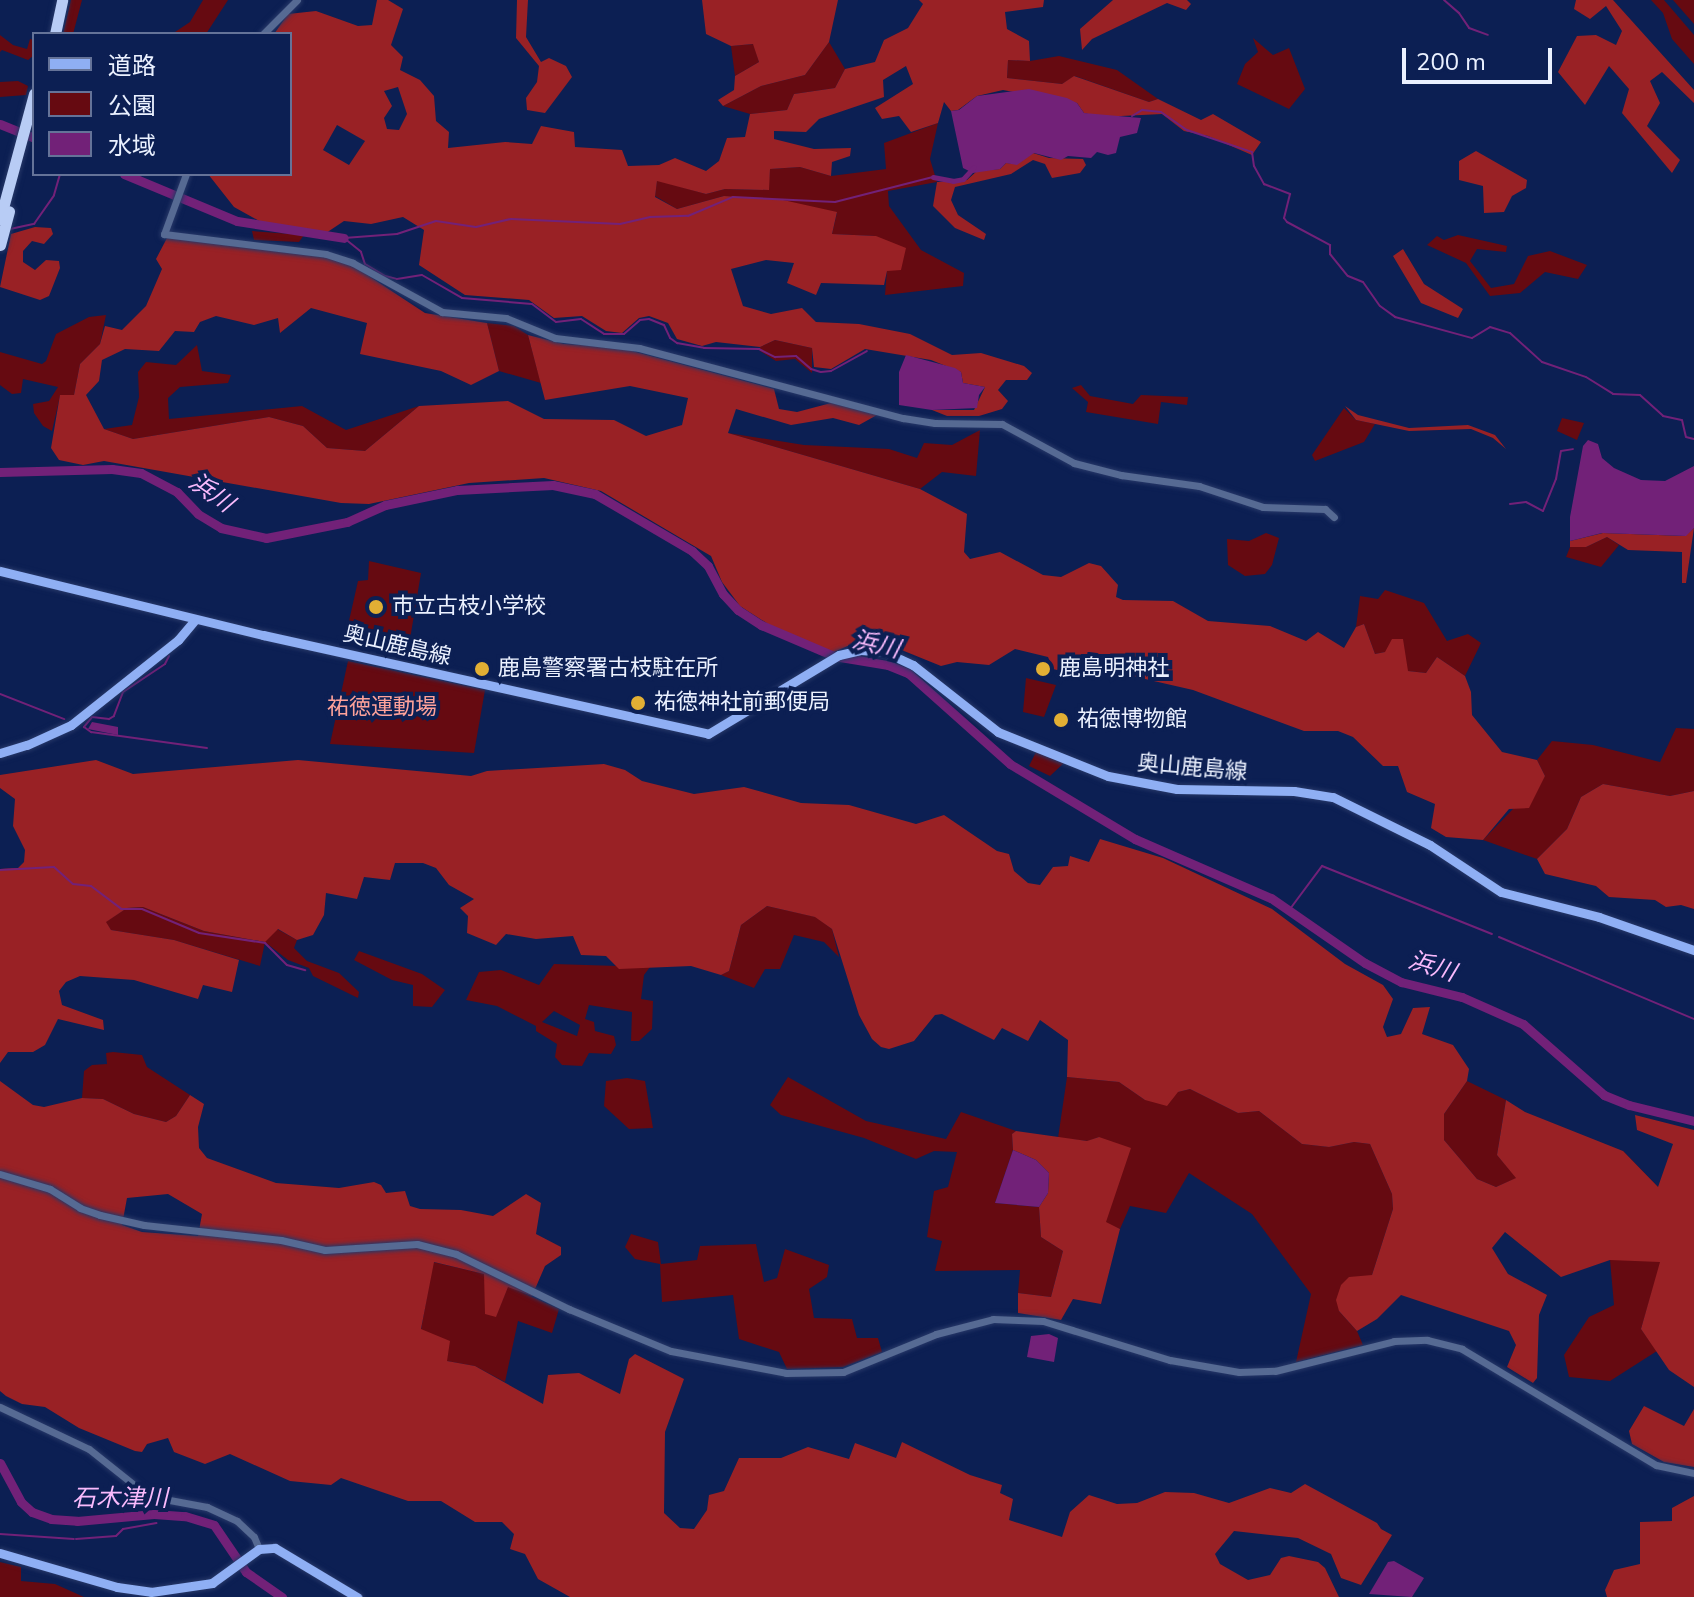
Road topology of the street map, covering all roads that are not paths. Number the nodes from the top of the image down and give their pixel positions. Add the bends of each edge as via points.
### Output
1 (56, 0) edge
2 (62, 0) edge
3 (297, 0) edge
4 (48, 32) edge
5 (55, 32) edge
6 (265, 32) edge
7 (32, 101) edge
8 (32, 127) edge
9 (185, 176) edge
10 (0, 219) edge
11 (1, 240) edge
12 (1334, 517) dead end
13 (0, 571) edge
14 (195, 620) junction
15 (0, 753) edge
16 (1694, 950) edge
17 (0, 1174) edge
18 (0, 1407) edge
19 (1694, 1473) edge
20 (259, 1549) junction
21 (0, 1553) edge
22 (357, 1597) edge

1 - 4 highway
2 - 5 highway
3 - 6 street
7 - 10 highway
8 - 11 highway
9 - 12 street via 164,234 326,254 353,263 442,312 506,318 555,338 639,348 903,418 1002,424 1074,463 1199,486 1263,507 1325,509
13 - 14 main road, 奥山鹿島線
14 - 15 main road via 178,640 71,725
14 - 16 main road, 奥山鹿島線 via 708,734 822,664 861,650 900,657 998,732 1108,776 1177,789 1333,797 1430,845 1501,892 1599,917
17 - 19 street via 36,1183 100,1215 144,1225 325,1250 417,1244 456,1254 671,1351 786,1373 843,1372 956,1327 993,1319 1043,1321 1170,1360 1239,1372 1286,1369 1394,1341 1427,1340 1462,1349 1656,1465
18 - 20 street via 89,1449 148,1496 207,1507 237,1521
20 - 21 main road via 232,1571 197,1588 151,1592
20 - 22 main road via 282,1552

